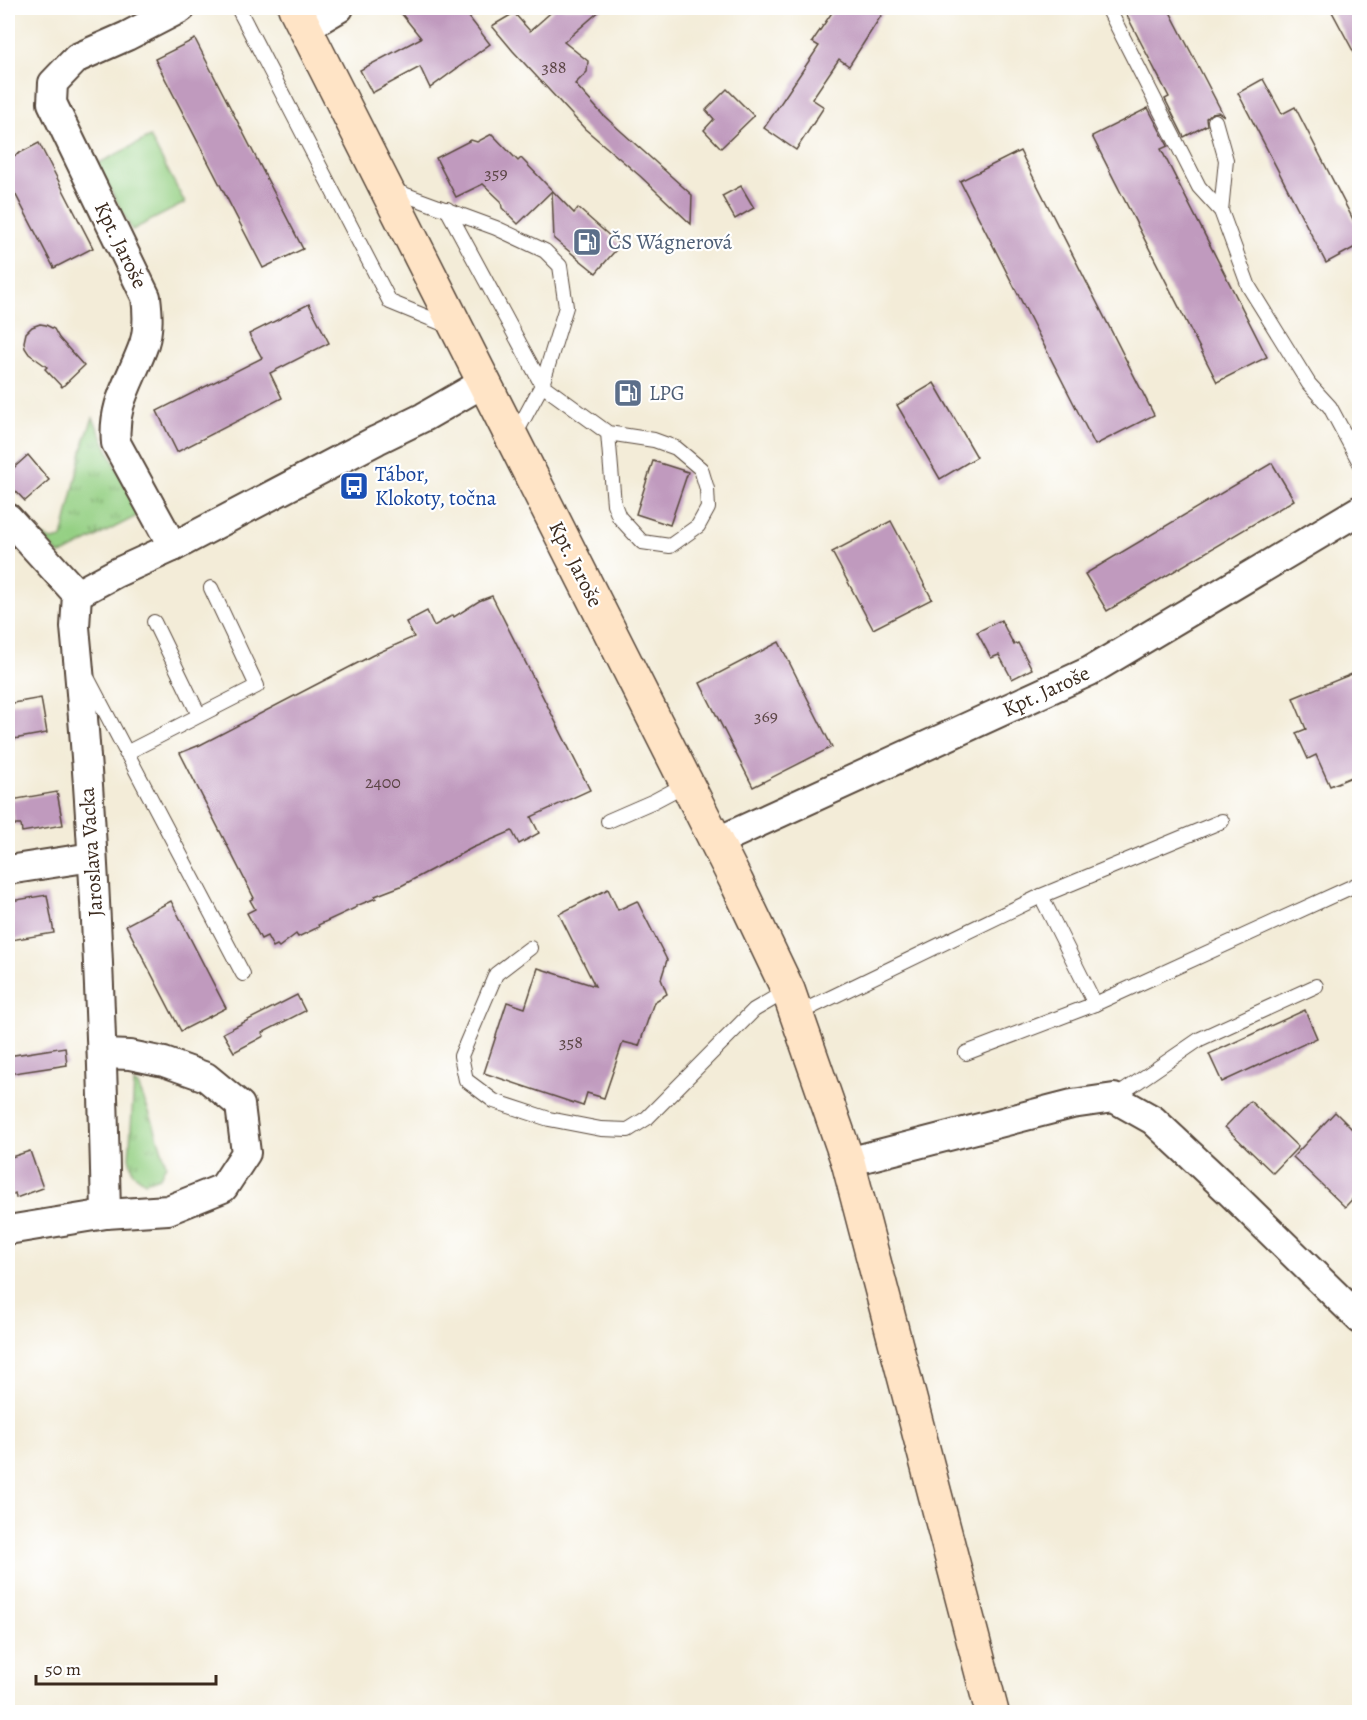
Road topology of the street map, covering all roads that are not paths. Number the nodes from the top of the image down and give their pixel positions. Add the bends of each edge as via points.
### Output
1 (181, 8) edge
2 (238, 8) edge
3 (339, 8) edge
4 (1108, 8) edge
5 (300, 18) edge
6 (1215, 121) dead end
7 (385, 187) junction
8 (447, 209) junction
9 (1221, 211) junction
10 (459, 330) junction
11 (485, 382) junction
12 (542, 385) junction
13 (608, 433) junction
14 (513, 438) junction
15 (1359, 463) edge
16 (1359, 510) edge
17 (8, 518) edge
18 (173, 547) junction
19 (211, 588) dead end
20 (77, 594) junction
21 (154, 622) dead end
22 (78, 662) junction
23 (199, 715) junction
24 (126, 753) junction
25 (686, 784) junction
26 (608, 821) dead end
27 (1222, 821) dead end
28 (716, 842) junction
29 (92, 857) junction
30 (8, 870) edge
31 (1359, 884) edge
32 (1041, 896) junction
33 (530, 948) dead end
34 (243, 974) dead end
35 (1316, 986) dead end
36 (792, 1002) junction
37 (1095, 1004) junction
38 (966, 1053) dead end
39 (103, 1054) junction
40 (1114, 1098) junction
41 (849, 1162) junction
42 (106, 1214) junction
43 (8, 1230) edge
44 (1359, 1319) edge
45 (992, 1713) edge

1 - 18 street, Kpt. Jaroše via 77,58 53,83 52,103 146,297 149,318 144,343 116,411 114,427 116,443
2 - 10 lane via 390,302
3 - 5 street
4 - 9 lane via 1199,187
5 - 7 street, Kpt. Jaroše
6 - 9 lane via 1226,160
7 - 8 lane
7 - 10 street, Kpt. Jaroše
8 - 12 lane
8 - 12 lane via 545,251 560,266 566,307
9 - 15 lane via 1249,287 1309,384 1330,407
10 - 11 street, Kpt. Jaroše
11 - 14 street, Kpt. Jaroše
11 - 18 street
12 - 13 lane
12 - 14 lane
13 - 13 lane via 614,504 619,517 642,543 670,546 698,526 708,508 701,469 676,448 654,440
14 - 25 street, Kpt. Jaroše
16 - 28 street, Kpt. Jaroše via 1090,671
17 - 20 street
18 - 20 street
19 - 23 lane via 257,686
20 - 22 street, Jaroslava Vacka
21 - 23 lane
22 - 24 lane
22 - 29 street, Jaroslava Vacka
23 - 24 lane
24 - 34 lane
25 - 26 lane
25 - 28 street, Kpt. Jaroše
27 - 32 lane
28 - 36 street, Kpt. Jaroše
29 - 30 street
29 - 39 street, Jaroslava Vacka
31 - 37 lane
32 - 36 lane
32 - 37 lane
33 - 36 lane via 496,974 461,1056 466,1080 494,1101 549,1119 628,1130 647,1118 754,1010
35 - 40 lane via 1200,1039
36 - 41 street, Kpt. Jaroše
37 - 38 lane
39 - 42 street, Jaroslava Vacka
39 - 42 street via 153,1060 206,1077 240,1105 246,1153 223,1188 168,1210
40 - 41 street via 1072,1104
40 - 44 street via 1153,1120
41 - 45 street, Kpt. Jaroše
42 - 43 street

